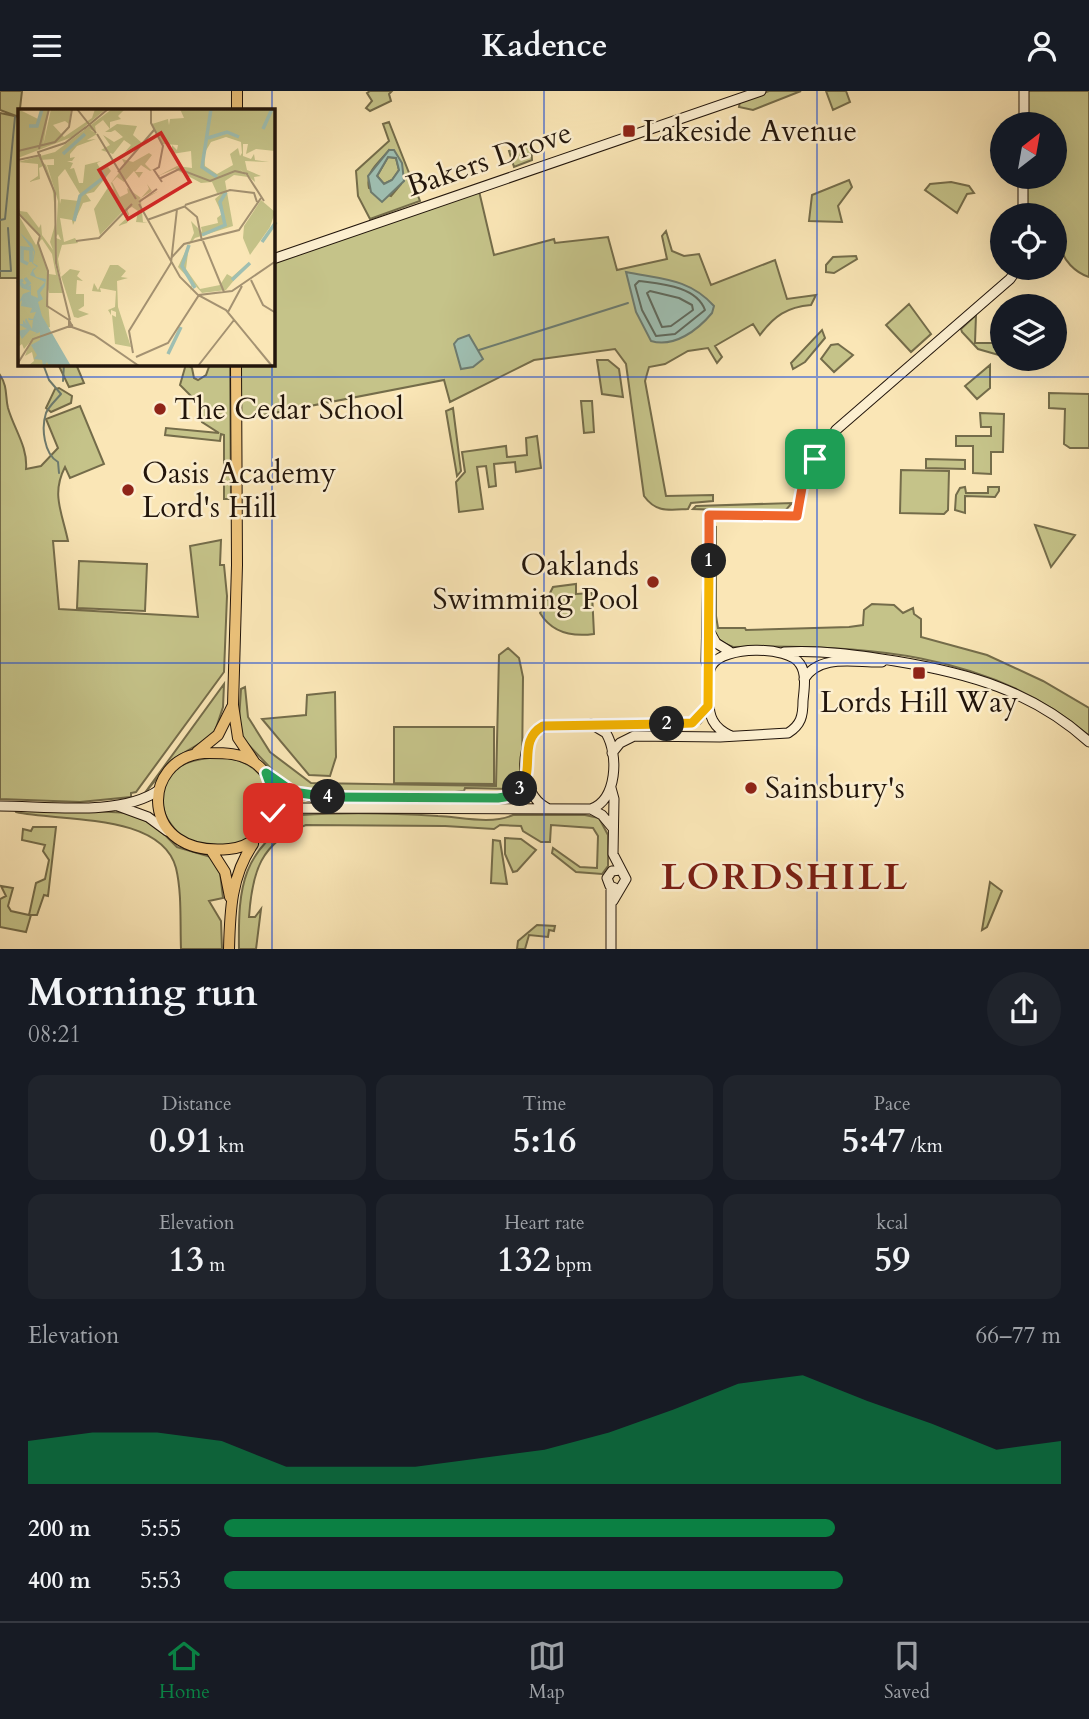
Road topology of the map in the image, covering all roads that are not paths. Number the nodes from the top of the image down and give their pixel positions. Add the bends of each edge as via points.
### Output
1 (237, 91) edge
2 (761, 91) edge
3 (1024, 91) edge
4 (237, 109) edge
5 (1024, 112) edge
6 (275, 258) edge
7 (1006, 280) edge
8 (236, 366) edge
9 (709, 630) junction
10 (729, 652) junction
11 (782, 652) junction
12 (895, 661) junction
13 (709, 672) junction
14 (804, 679) junction
15 (233, 705) junction
16 (708, 706) junction
17 (591, 724) junction
18 (731, 736) junction
19 (1089, 742) edge
20 (612, 753) junction
21 (194, 754) junction
22 (255, 763) junction
23 (266, 773) junction
24 (527, 780) junction
25 (611, 788) junction
26 (159, 790) junction
27 (0, 806) edge
28 (118, 806) junction
29 (548, 809) junction
30 (591, 809) junction
31 (269, 824) junction
32 (612, 827) junction
33 (171, 834) junction
34 (256, 840) junction
35 (211, 850) junction
36 (615, 871) junction
37 (616, 887) junction
38 (231, 904) junction
39 (229, 949) edge
40 (611, 949) edge

1 - 4 main road
2 - 6 street, Bakers Drove
3 - 5 street
7 - 9 street via 836,430 803,482 797,516 709,515
8 - 15 main road
9 - 10 street via 716,643
9 - 13 street
10 - 11 street
10 - 13 street via 716,659
11 - 12 street via 841,652
11 - 14 street via 800,663
12 - 14 street via 822,663
12 - 19 street via 996,684 1038,704
13 - 16 street
14 - 18 street via 803,716 793,730 782,735
15 - 21 main road via 218,736
15 - 22 main road via 238,738
16 - 17 street via 687,724
16 - 18 street via 715,726
17 - 20 street via 606,733
17 - 24 street via 539,729 527,748
18 - 20 street via 634,736
20 - 25 street
21 - 22 main road via 234,754
21 - 26 main road via 169,771
22 - 23 main road
23 - 24 street via 293,792 312,797 498,798 516,793
23 - 31 main road via 275,803
24 - 29 street via 531,797
25 - 30 street via 606,800
25 - 32 street
26 - 28 street
26 - 33 main road via 159,811
27 - 28 street
28 - 33 street via 148,817
29 - 30 street
29 - 31 street via 303,808
30 - 32 street
31 - 34 main road
32 - 36 street
33 - 35 main road via 192,848
34 - 35 main road via 237,848
34 - 38 main road via 241,863
35 - 38 main road via 225,872
36 - 37 street via 607,881
36 - 37 street via 625,879
37 - 40 street
38 - 39 main road

